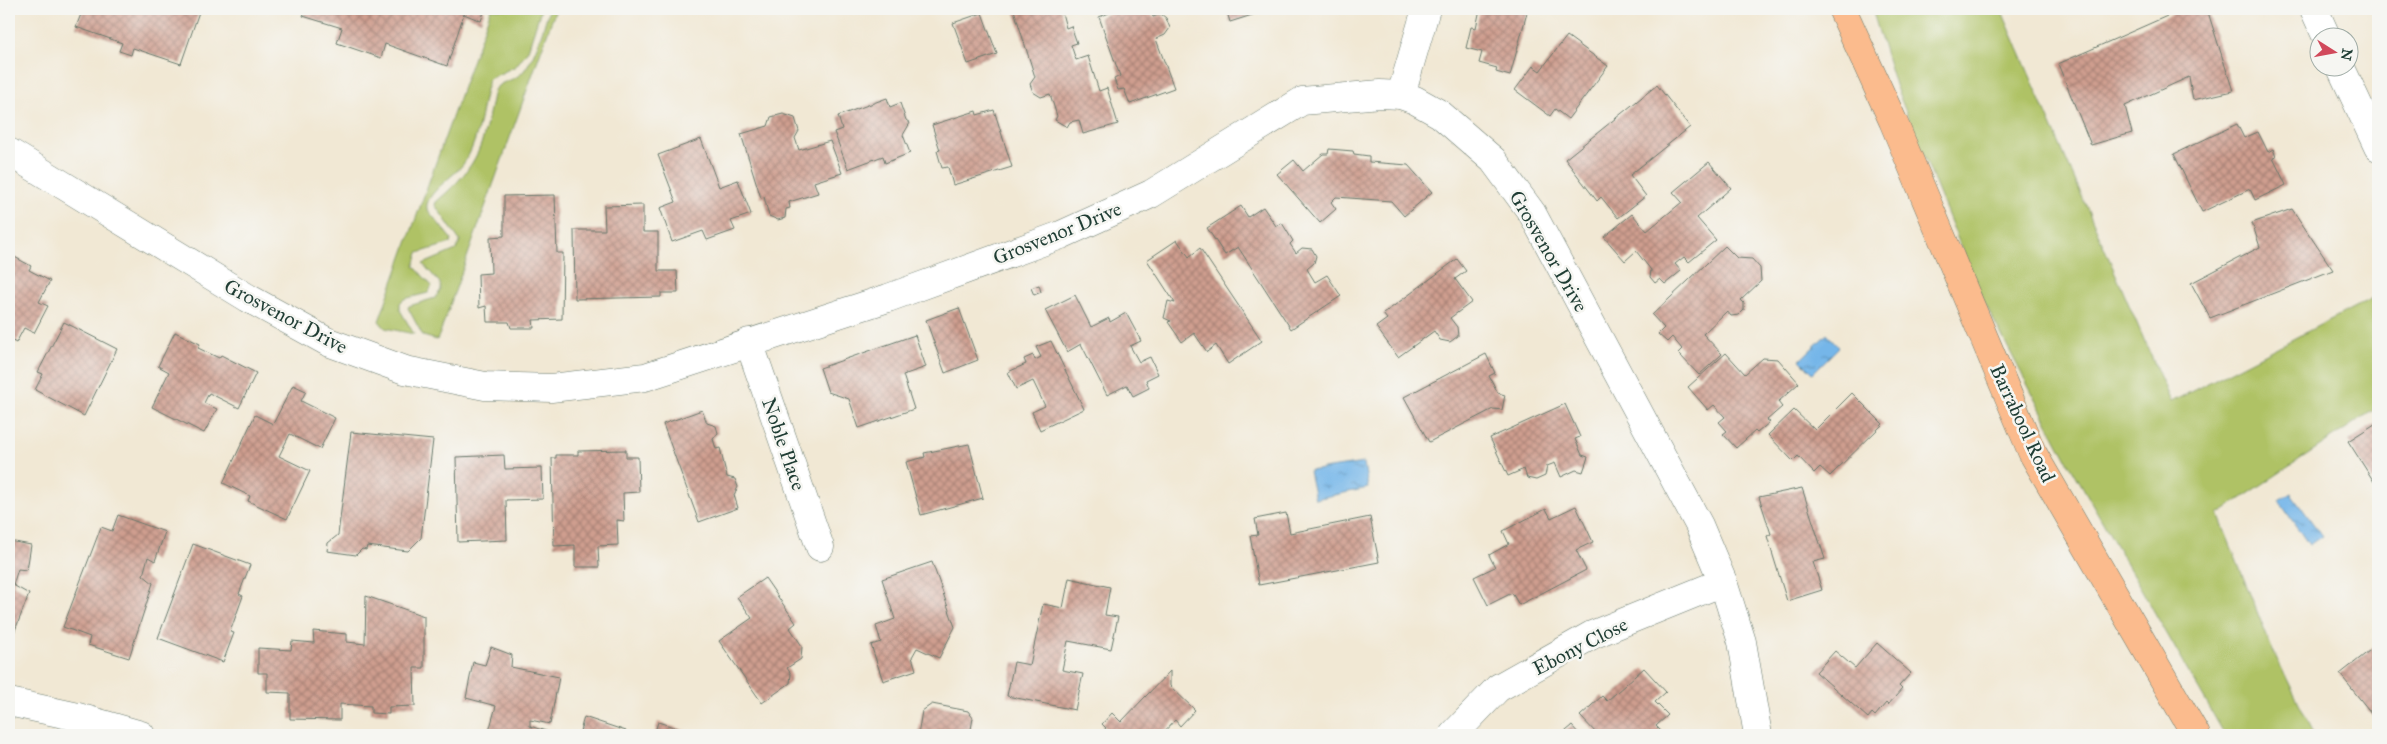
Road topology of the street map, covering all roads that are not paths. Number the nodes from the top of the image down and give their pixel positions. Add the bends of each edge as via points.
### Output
1 (1426, 9) edge
2 (1842, 9) edge
3 (1854, 9) edge
4 (2314, 9) edge
5 (2323, 28) edge
6 (2346, 78) edge
7 (1400, 95) junction
8 (1893, 121) junction
9 (2378, 147) edge
10 (9, 152) edge
11 (748, 342) junction
12 (820, 547) dead end
13 (1723, 582) junction
14 (9, 702) edge
15 (141, 735) edge
16 (1453, 735) edge
17 (1758, 735) edge
18 (2196, 735) edge

1 - 7 street
2 - 8 main road, Barrabool Road
3 - 8 main road, Barrabool Road
4 - 5 street
6 - 9 street
7 - 11 street, Grosvenor Drive via 1359,95 1302,101 1150,194 1061,235 888,298
7 - 13 street, Grosvenor Drive via 1440,114 1461,130 1493,160 1532,213 1699,525
8 - 18 main road, Barrabool Road via 2032,452
10 - 11 street, Grosvenor Drive via 248,298 328,342 404,370 485,386 551,388 645,377
11 - 12 street, Noble Place
13 - 16 street, Ebony Close via 1592,635 1498,688
13 - 17 street, Grosvenor Drive via 1742,642
14 - 15 street

